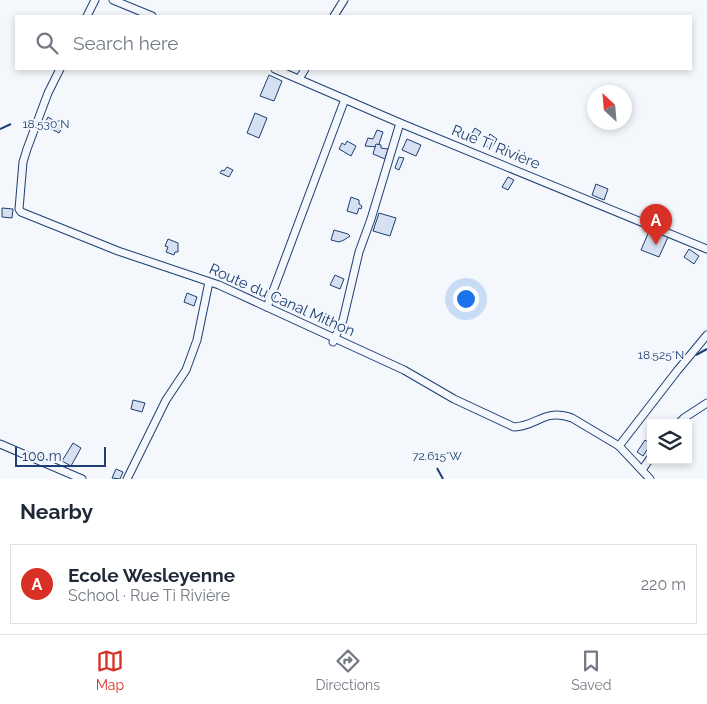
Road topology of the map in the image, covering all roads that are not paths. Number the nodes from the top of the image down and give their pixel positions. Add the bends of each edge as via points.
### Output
1 (95, 0) edge
2 (113, 0) edge
3 (344, 0) edge
4 (88, 15) edge
5 (150, 15) edge
6 (335, 15) edge
7 (60, 70) edge
8 (278, 70) edge
9 (304, 70) edge
10 (299, 78) junction
11 (345, 99) junction
12 (400, 123) junction
13 (707, 249) edge
14 (209, 282) junction
15 (267, 307) junction
16 (707, 335) edge
17 (334, 340) junction
18 (707, 403) edge
19 (683, 419) edge
20 (0, 444) edge
21 (619, 446) junction
22 (647, 463) edge
23 (642, 470) junction
24 (82, 479) edge
25 (127, 479) edge
26 (650, 479) edge

1 - 4 street
2 - 5 street
3 - 6 street
7 - 14 street, Route du Canal Mithon via 23,162 21,212 118,251
8 - 10 street, Rue Ti Rivière
9 - 10 street
10 - 11 street, Rue Ti Rivière
11 - 12 street, Rue Ti Rivière
11 - 15 street
12 - 13 street, Rue Ti Rivière
12 - 17 street via 359,252 347,306
14 - 15 street, Route du Canal Mithon
14 - 25 street via 197,340 186,370 166,400
15 - 17 street, Route du Canal Mithon
16 - 21 street
17 - 21 street, Route du Canal Mithon via 404,370 454,399 514,427 542,416 565,415
18 - 19 street
20 - 24 street
21 - 23 street, Route du Canal Mithon
22 - 23 street
23 - 26 street, Route du Canal Mithon

